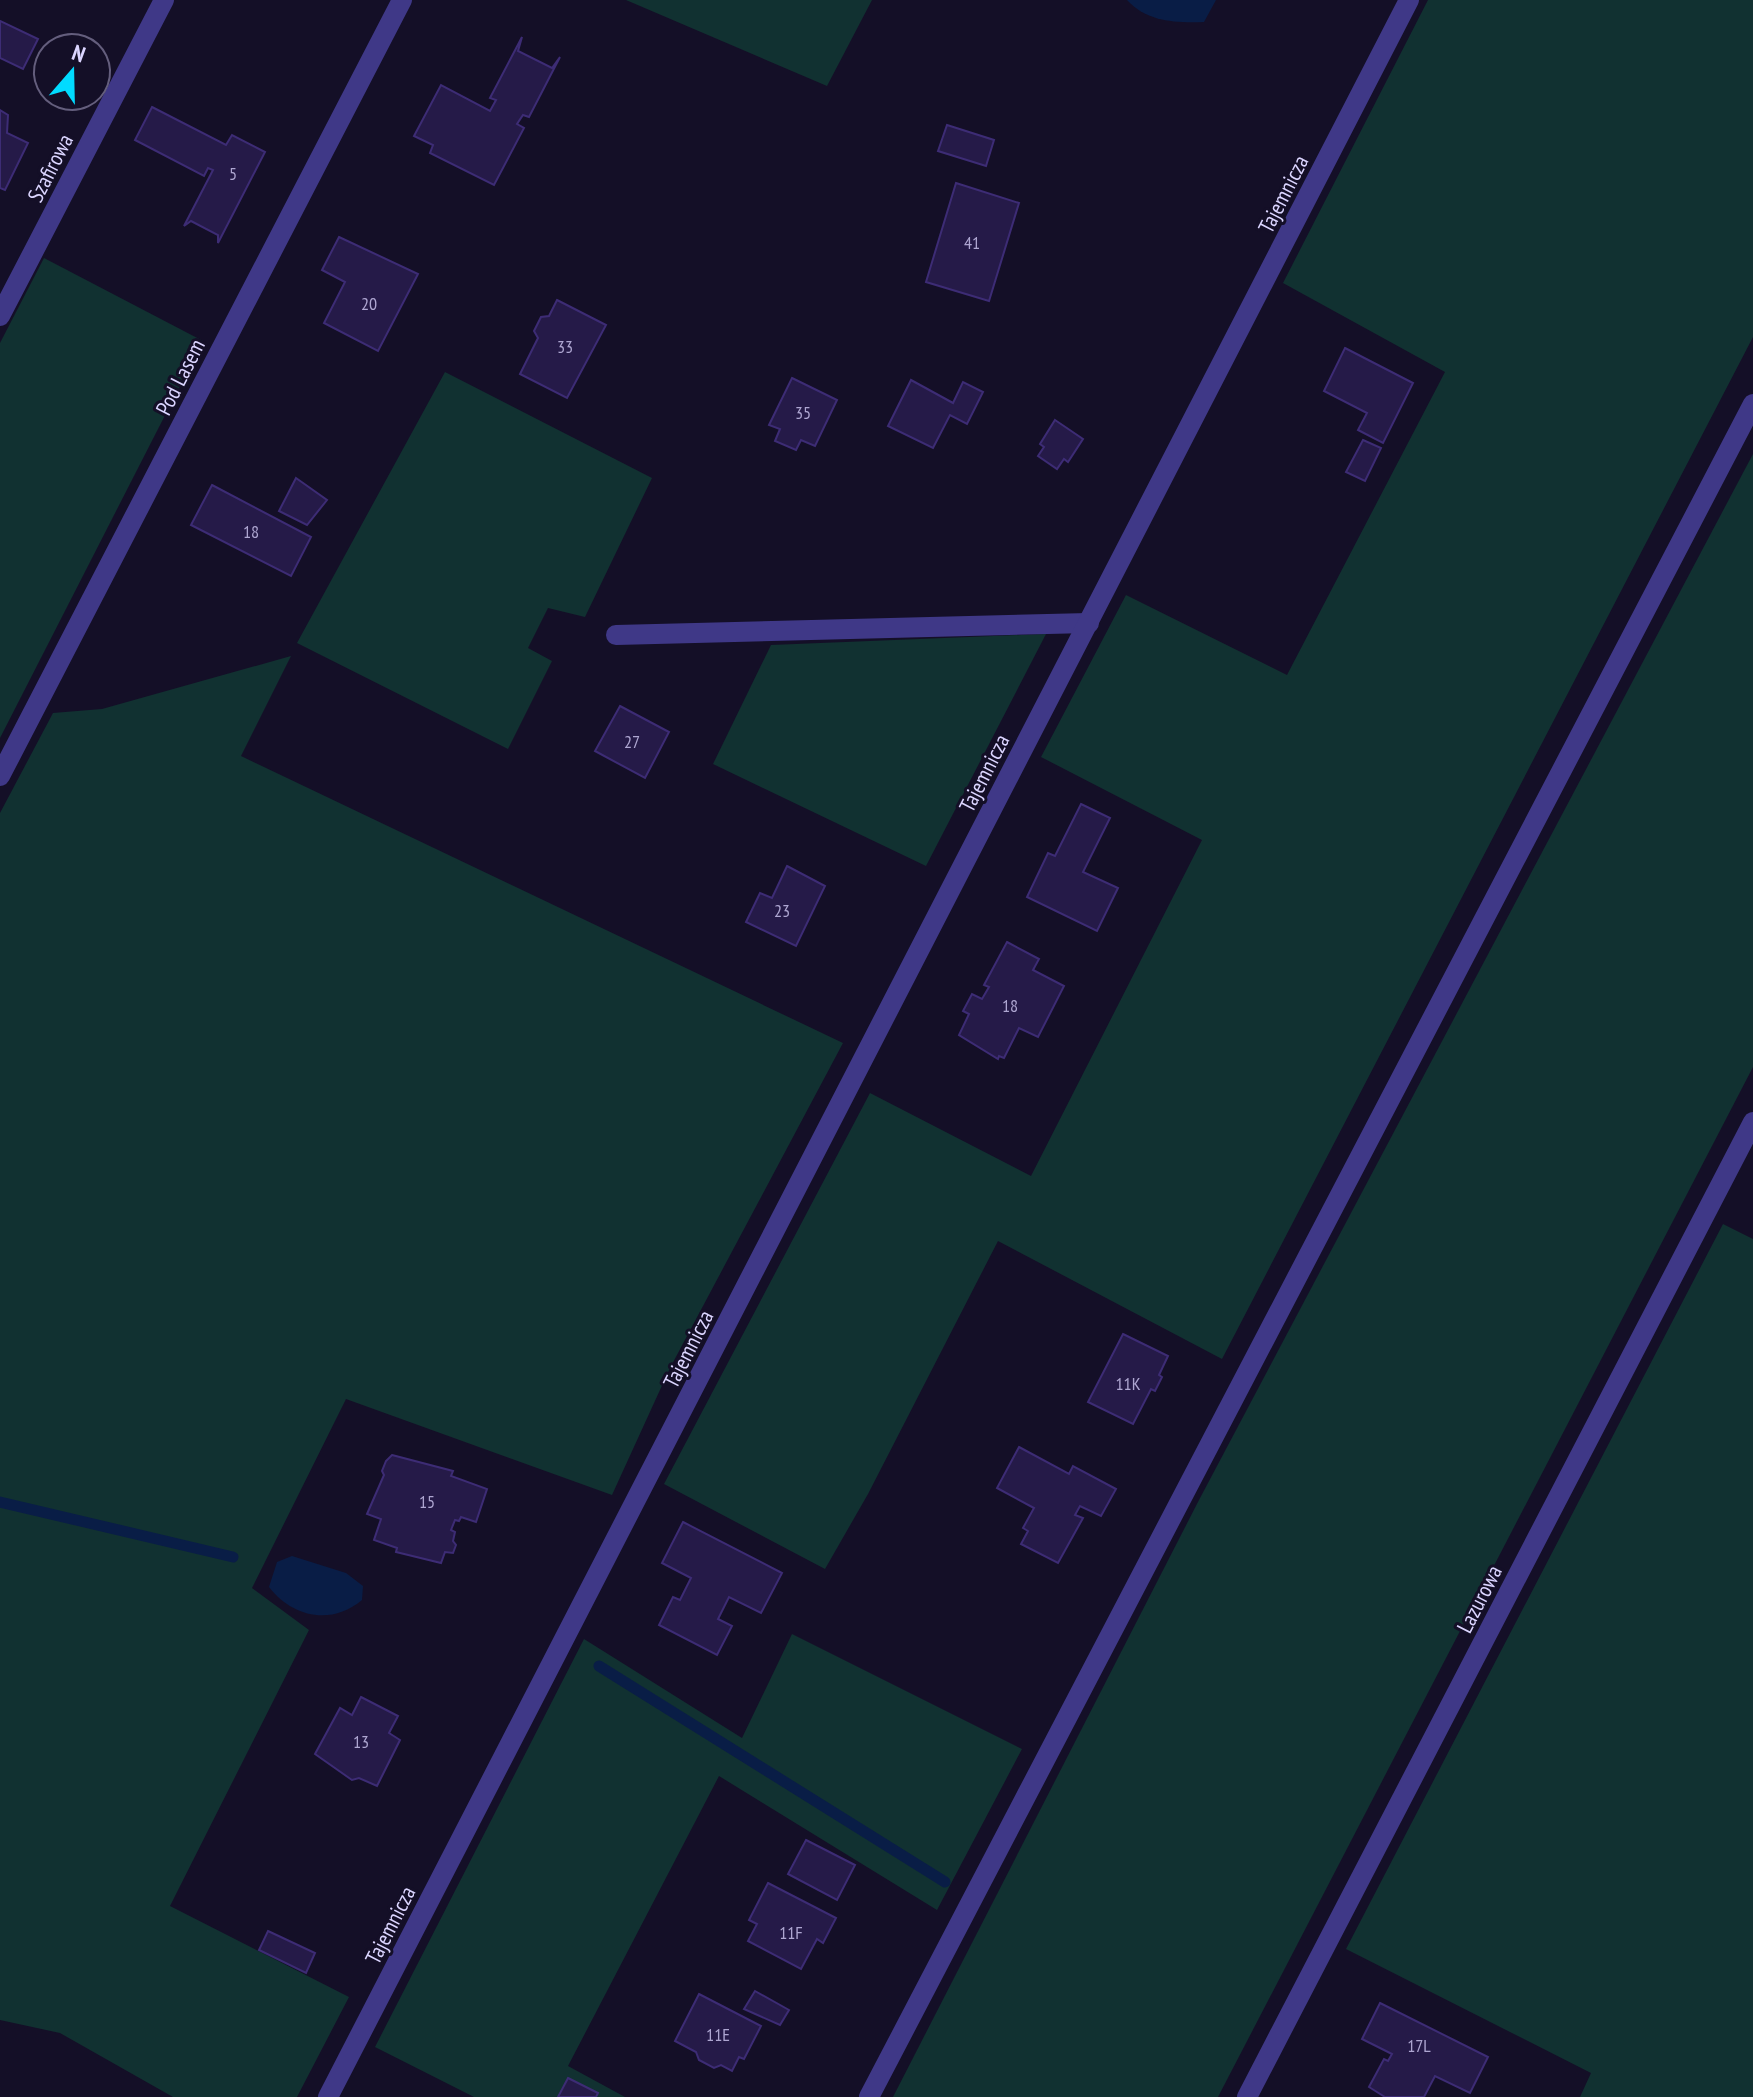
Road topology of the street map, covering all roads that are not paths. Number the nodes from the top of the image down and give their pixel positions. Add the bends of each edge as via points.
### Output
1 (164, 0) edge
2 (402, 0) edge
3 (1409, 0) edge
4 (0, 316) edge
5 (1753, 404) edge
6 (1089, 623) junction
7 (616, 635) dead end
8 (0, 776) edge
9 (1753, 1122) edge
10 (328, 2097) edge
11 (869, 2097) edge
12 (1247, 2097) edge

1 - 4 street, Szafirowa
2 - 8 street, Pod Lasem
3 - 6 street, Tajemnicza
5 - 11 street
6 - 7 street
6 - 10 street, Tajemnicza
9 - 12 street, Lazurowa

